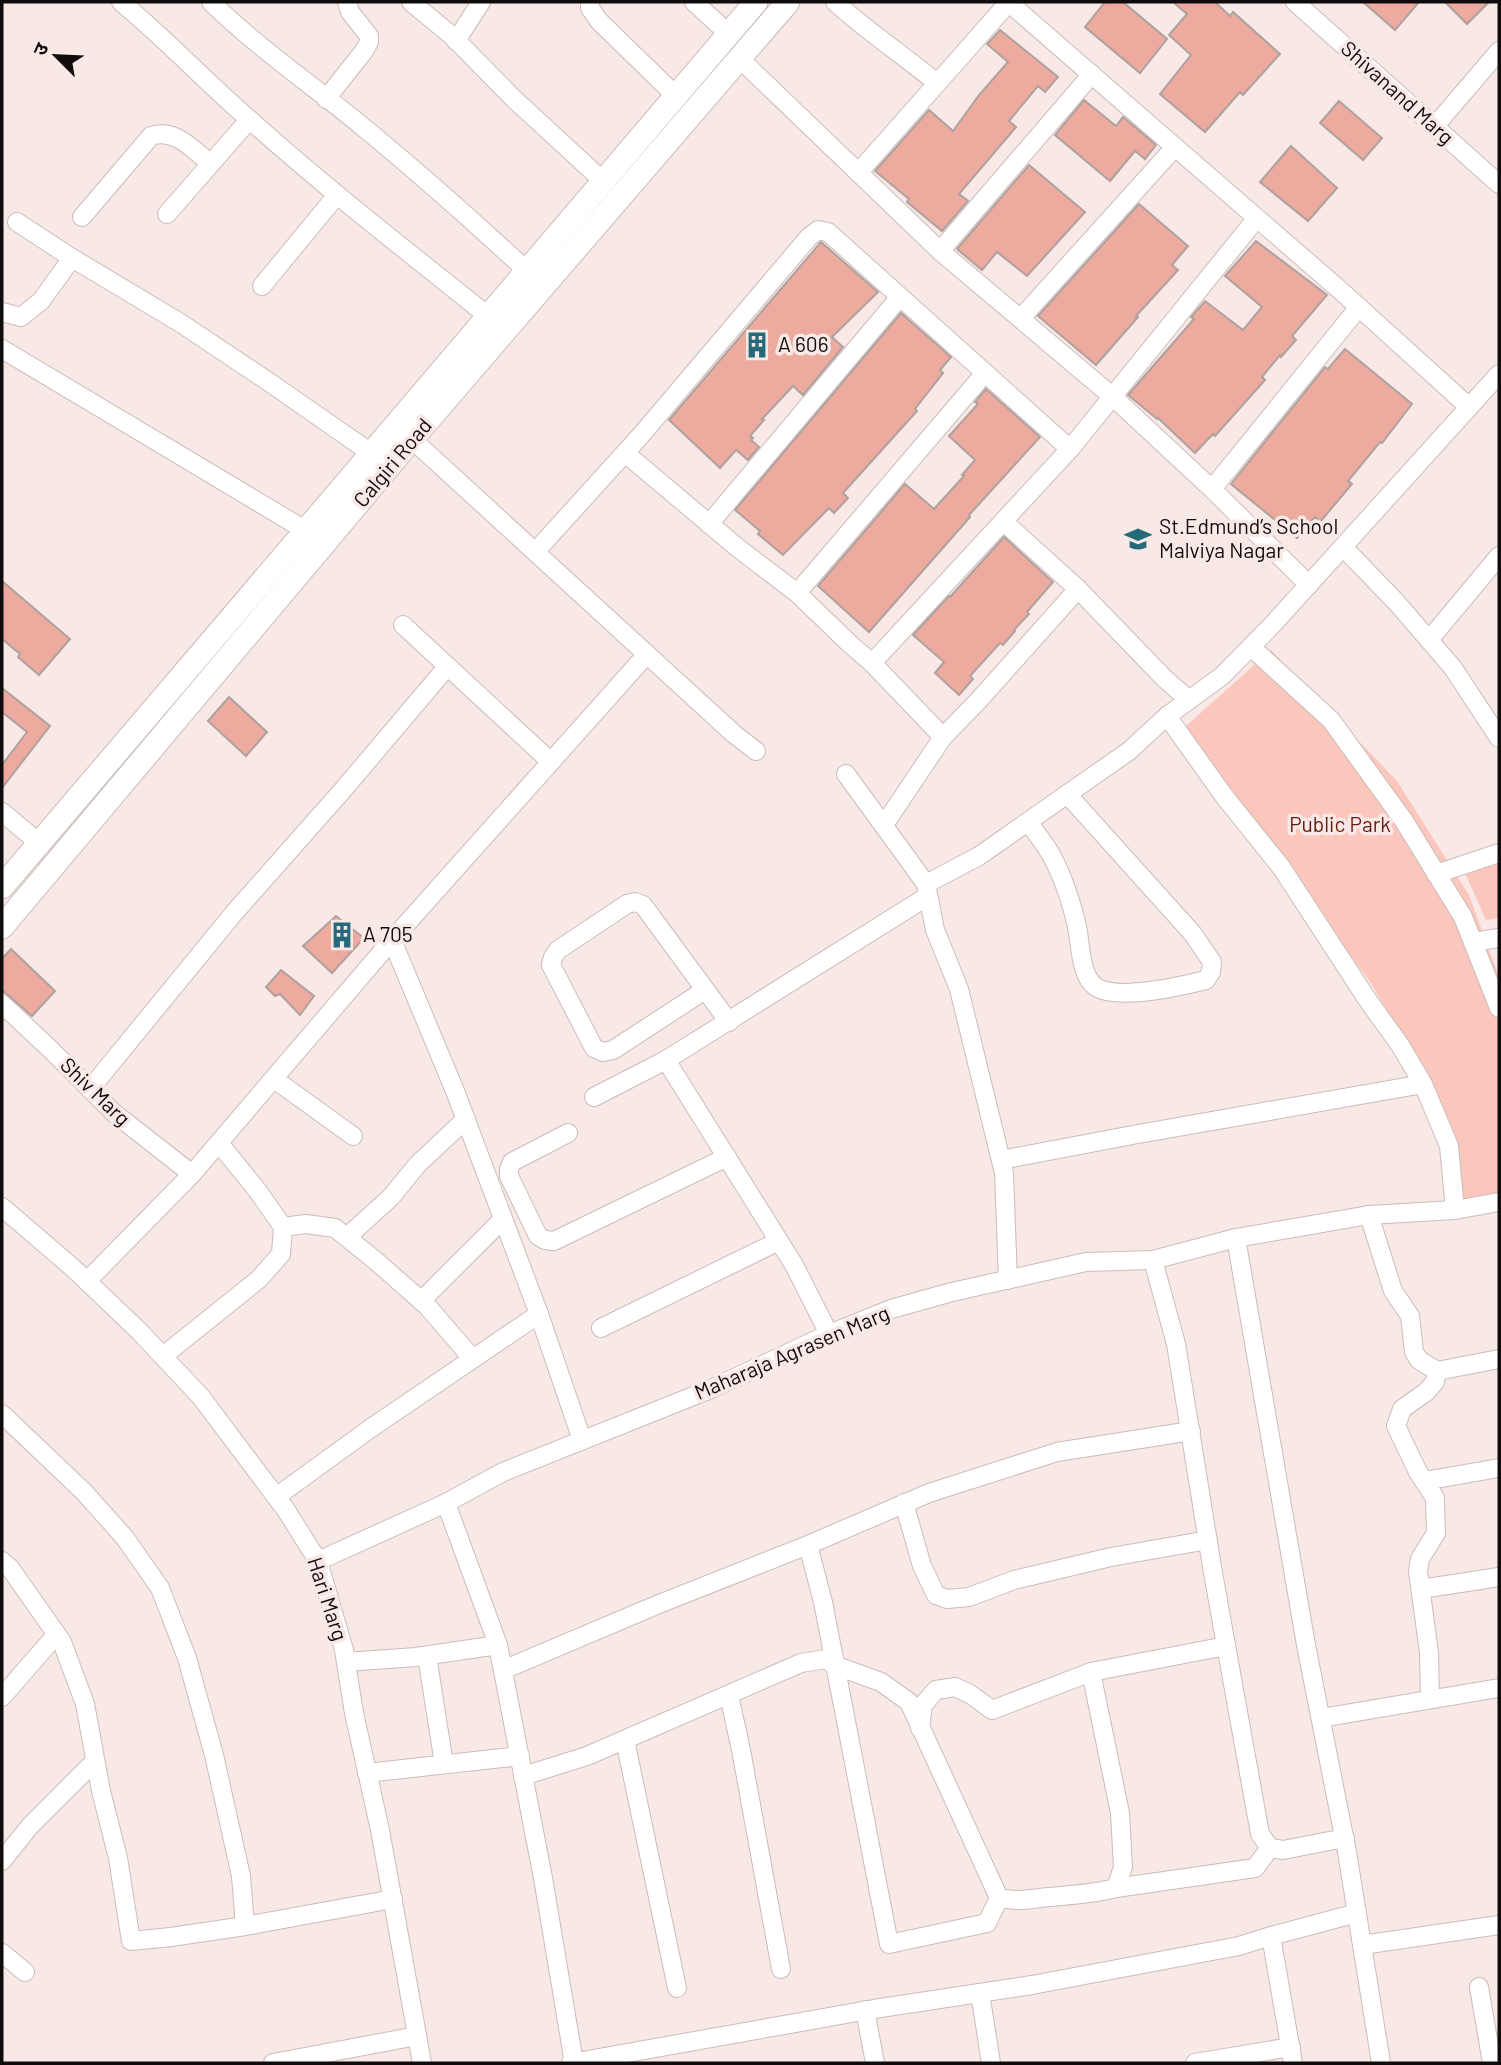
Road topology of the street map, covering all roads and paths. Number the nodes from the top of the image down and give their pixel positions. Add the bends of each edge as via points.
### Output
1 (121, 2) edge
2 (211, 2) edge
3 (347, 2) edge
4 (411, 2) edge
5 (481, 2) edge
6 (590, 2) edge
7 (694, 2) edge
8 (757, 2) edge
9 (788, 2) edge
10 (835, 2) edge
11 (1008, 2) edge
12 (1295, 2) edge
13 (729, 34) junction
14 (456, 41) junction
15 (1499, 51) edge
16 (739, 58) junction
17 (1092, 74) junction
18 (937, 83) junction
19 (676, 96) junction
20 (326, 99) junction
21 (249, 120) junction
22 (1434, 127) junction
23 (1175, 147) junction
24 (210, 163) junction
25 (858, 173) junction
26 (603, 181) junction
27 (1499, 184) edge
28 (337, 195) junction
29 (167, 214) dead end
30 (82, 217) dead end
31 (1256, 219) junction
32 (17, 222) dead end
33 (940, 251) junction
34 (72, 258) junction
35 (527, 271) junction
36 (262, 286) dead end
37 (899, 298) junction
38 (1359, 307) junction
39 (2, 312) edge
40 (488, 316) junction
41 (1021, 318) junction
42 (2, 349) edge
43 (985, 373) junction
44 (1499, 374) edge
45 (1113, 397) junction
46 (1469, 407) junction
47 (404, 432) junction
48 (1070, 449) junction
49 (371, 453) junction
50 (625, 453) junction
51 (1212, 489) junction
52 (1004, 522) junction
53 (709, 524) junction
54 (305, 530) junction
55 (1343, 547) junction
56 (536, 551) junction
57 (1499, 556) edge
58 (1309, 585) junction
59 (1077, 589) junction
60 (797, 593) junction
61 (403, 625) dead end
62 (1429, 640) junction
63 (1251, 647) junction
64 (647, 654) junction
65 (872, 663) junction
66 (447, 667) junction
67 (1189, 700) junction
68 (1167, 716) junction
69 (943, 737) junction
70 (1499, 738) edge
71 (756, 751) dead end
72 (551, 762) junction
73 (846, 774) dead end
74 (1067, 794) junction
75 (2, 812) edge
76 (1028, 822) junction
77 (884, 825) junction
78 (39, 843) junction
79 (1499, 853) edge
80 (1436, 874) junction
81 (2, 887) edge
82 (927, 890) junction
83 (2, 927) edge
84 (1499, 938) edge
85 (392, 940) junction
86 (1473, 942) junction
87 (705, 990) junction
88 (2, 1004) edge
89 (1499, 1008) edge
90 (729, 1022) junction
91 (666, 1060) junction
92 (274, 1079) junction
93 (1423, 1084) junction
94 (90, 1089) junction
95 (594, 1097) dead end
96 (466, 1119) junction
97 (568, 1133) dead end
98 (353, 1136) dead end
99 (219, 1143) junction
100 (727, 1157) junction
101 (1001, 1160) junction
102 (192, 1174) junction
103 (1499, 1202) edge
104 (2, 1207) edge
105 (1455, 1210) junction
106 (1369, 1215) junction
107 (503, 1219) junction
108 (283, 1227) junction
109 (347, 1237) junction
110 (1236, 1238) junction
111 (779, 1241) junction
112 (1153, 1260) junction
113 (1008, 1280) junction
114 (87, 1281) junction
115 (421, 1301) junction
116 (539, 1314) junction
117 (601, 1328) dead end
118 (829, 1334) junction
119 (163, 1356) junction
120 (472, 1358) junction
121 (1499, 1359) edge
122 (1437, 1371) junction
123 (2, 1414) edge
124 (1191, 1431) junction
125 (582, 1440) junction
126 (1499, 1468) edge
127 (1424, 1481) junction
128 (276, 1497) junction
129 (446, 1503) junction
130 (904, 1503) junction
131 (1208, 1539) junction
132 (808, 1545) junction
133 (2, 1561) edge
134 (318, 1561) junction
135 (1499, 1577) edge
136 (1421, 1589) junction
137 (56, 1635) junction
138 (498, 1645) junction
139 (1226, 1646) junction
140 (427, 1656) junction
141 (346, 1662) junction
142 (834, 1665) junction
143 (503, 1670) junction
144 (1091, 1672) junction
145 (1499, 1689) edge
146 (729, 1695) junction
147 (2, 1697) edge
148 (1430, 1699) junction
149 (1321, 1718) junction
150 (920, 1728) junction
151 (625, 1740) junction
152 (520, 1756) junction
153 (95, 1761) junction
154 (444, 1764) junction
155 (368, 1773) junction
156 (523, 1776) junction
157 (1345, 1838) junction
158 (1270, 1848) junction
159 (2, 1861) edge
160 (1116, 1888) junction
161 (999, 1898) junction
162 (393, 1899) junction
163 (1357, 1913) junction
164 (1499, 1925) edge
165 (245, 1926) junction
166 (1271, 1936) junction
167 (1362, 1945) junction
168 (2, 1953) edge
169 (781, 1969) dead end
170 (25, 1972) dead end
171 (1479, 1987) dead end
172 (677, 1988) dead end
173 (980, 1993) junction
174 (865, 2010) junction
175 (1493, 2033) edge
176 (418, 2036) junction
177 (1292, 2055) edge
178 (273, 2063) edge
179 (422, 2063) edge
180 (573, 2063) edge
181 (875, 2063) edge
182 (991, 2063) edge
183 (1195, 2063) edge
184 (1381, 2063) edge
185 (1492, 2063) edge

1 - 21 street
2 - 20 street
3 - 20 street via 369,42
4 - 14 street
5 - 14 street
6 - 19 street via 599,21
7 - 13 street
8 - 13 main road, Calgiri Road
9 - 16 main road, Calgiri Road
10 - 18 street
11 - 17 street
11 - 18 street
12 - 22 street, Shivanand Marg
13 - 19 main road, Calgiri Road
14 - 26 street
15 - 22 street
16 - 25 street
16 - 47 main road, Calgiri Road
17 - 23 street
17 - 33 street
18 - 25 street
19 - 26 main road, Calgiri Road
20 - 35 street via 457,206
21 - 24 street
21 - 28 street
22 - 27 street, Shivanand Marg
23 - 31 street
23 - 41 street
24 - 29 street
24 - 30 street via 175,135 151,136
25 - 33 street
26 - 35 main road, Calgiri Road
28 - 36 street
28 - 40 street
31 - 38 street
31 - 45 street
32 - 34 street
33 - 41 street
34 - 39 street via 41,300 21,317
34 - 49 street via 182,324
35 - 40 main road, Calgiri Road
37 - 43 street
37 - 50 street via 828,232 818,230
37 - 53 street
38 - 46 street
38 - 51 street
40 - 47 main road, Calgiri Road
41 - 45 street
42 - 54 street
43 - 48 street
43 - 60 street
44 - 46 street
45 - 48 street
45 - 51 street
46 - 55 street
47 - 49 main road, Calgiri Road
47 - 56 street
47 - 83 main road, Calgiri Road
48 - 52 street
49 - 54 main road, Calgiri Road
50 - 53 street
50 - 56 street
51 - 58 street
52 - 59 street
52 - 65 street
53 - 60 street
54 - 78 main road, Calgiri Road
55 - 58 street
55 - 62 street
56 - 64 street
57 - 62 street
58 - 63 street
59 - 67 street
59 - 69 street
60 - 65 street
61 - 66 street
62 - 70 street
63 - 67 street
63 - 80 street via 1331,720
64 - 71 street
64 - 72 street
65 - 69 street
66 - 72 street
66 - 94 street via 234,913
67 - 68 street
68 - 74 street via 1129,751
68 - 93 street via 1282,867
69 - 77 street
72 - 85 street
73 - 77 street
74 - 76 street
74 - 76 street via 1193,934 1212,962 1206,980 1120,994 1096,987 1086,974 1076,922 1058,871
75 - 78 street
76 - 82 street
77 - 82 street
78 - 81 main road, Calgiri Road
79 - 80 street
80 - 86 street
82 - 90 street
82 - 101 street via 935,930 959,989
84 - 86 street
85 - 92 street
85 - 96 street
86 - 89 street
87 - 87 street via 643,905 635,902 558,950 551,965 594,1048 603,1052
87 - 90 street
88 - 94 street, Shiv Marg
90 - 91 street
91 - 95 street
91 - 100 street
92 - 98 street
92 - 99 street
93 - 101 street
93 - 105 street via 1449,1146
94 - 102 street, Shiv Marg
96 - 107 street
96 - 109 street
97 - 100 street via 512,1162 509,1169 538,1236 545,1240 554,1241
99 - 102 street
99 - 108 street
100 - 111 street
101 - 113 street
102 - 114 street
103 - 105 street, Maharaja Agrasen Marg
104 - 114 street, Hari Marg
105 - 106 street, Maharaja Agrasen Marg
106 - 110 street, Maharaja Agrasen Marg
106 - 122 street via 1393,1291 1410,1317 1414,1352
107 - 115 street
107 - 116 street
108 - 109 street via 335,1228
108 - 119 street via 281,1254 259,1279
109 - 115 street
110 - 112 street, Maharaja Agrasen Marg
110 - 149 street
111 - 117 street
111 - 118 street
112 - 113 street, Maharaja Agrasen Marg via 1086,1262
112 - 124 street via 1176,1344
113 - 118 street, Maharaja Agrasen Marg via 891,1309
114 - 119 street, Hari Marg
115 - 120 street
116 - 120 street
116 - 125 street
118 - 125 street, Maharaja Agrasen Marg via 711,1389
119 - 128 street, Hari Marg via 201,1397
120 - 128 street
121 - 122 street
122 - 127 street via 1426,1392 1402,1409 1396,1426
123 - 165 street via 84,1492 125,1538 160,1588 187,1658 214,1755 241,1876
124 - 130 street via 1057,1452
124 - 131 street
125 - 129 street, Maharaja Agrasen Marg via 503,1472
126 - 127 street
127 - 136 street via 1435,1498 1436,1532 1420,1559
128 - 134 street, Hari Marg
129 - 134 street, Maharaja Agrasen Marg
129 - 138 street
130 - 131 street via 922,1566 936,1595 947,1599 969,1597 1014,1580 1111,1557
130 - 132 street
131 - 139 street
132 - 142 street
132 - 143 street
133 - 137 street
134 - 141 street, Hari Marg
135 - 136 street
136 - 148 street
137 - 147 street
137 - 153 street via 85,1704
138 - 140 street
138 - 143 street
139 - 144 street
139 - 158 street via 1260,1834
140 - 141 street
140 - 154 street
141 - 155 street, Hari Marg
142 - 146 street via 826,1659 801,1663
142 - 150 street via 881,1682 909,1702
142 - 161 street via 889,1944 987,1923
143 - 152 street
144 - 150 street via 992,1710 955,1687 936,1690 923,1705
144 - 160 street via 1120,1813 1123,1867
145 - 148 street
146 - 151 street
146 - 169 street
148 - 149 street
149 - 157 street
150 - 161 street
151 - 156 street
151 - 172 street
152 - 154 street
152 - 156 street
153 - 159 street
153 - 165 street via 118,1858 131,1941
154 - 155 street
155 - 162 street, Hari Marg
156 - 180 street
157 - 158 street via 1283,1850
157 - 163 street
158 - 160 street via 1255,1868
160 - 161 street via 1093,1895 1016,1902
162 - 165 street
162 - 176 street, Hari Marg
163 - 166 street
163 - 167 street
164 - 167 street
166 - 173 street via 1239,1947
166 - 177 street
167 - 184 street
168 - 170 street
171 - 175 street
173 - 174 street
173 - 182 street
174 - 180 street
174 - 181 street
175 - 185 street
176 - 178 street
176 - 179 street, Hari Marg
177 - 183 street

